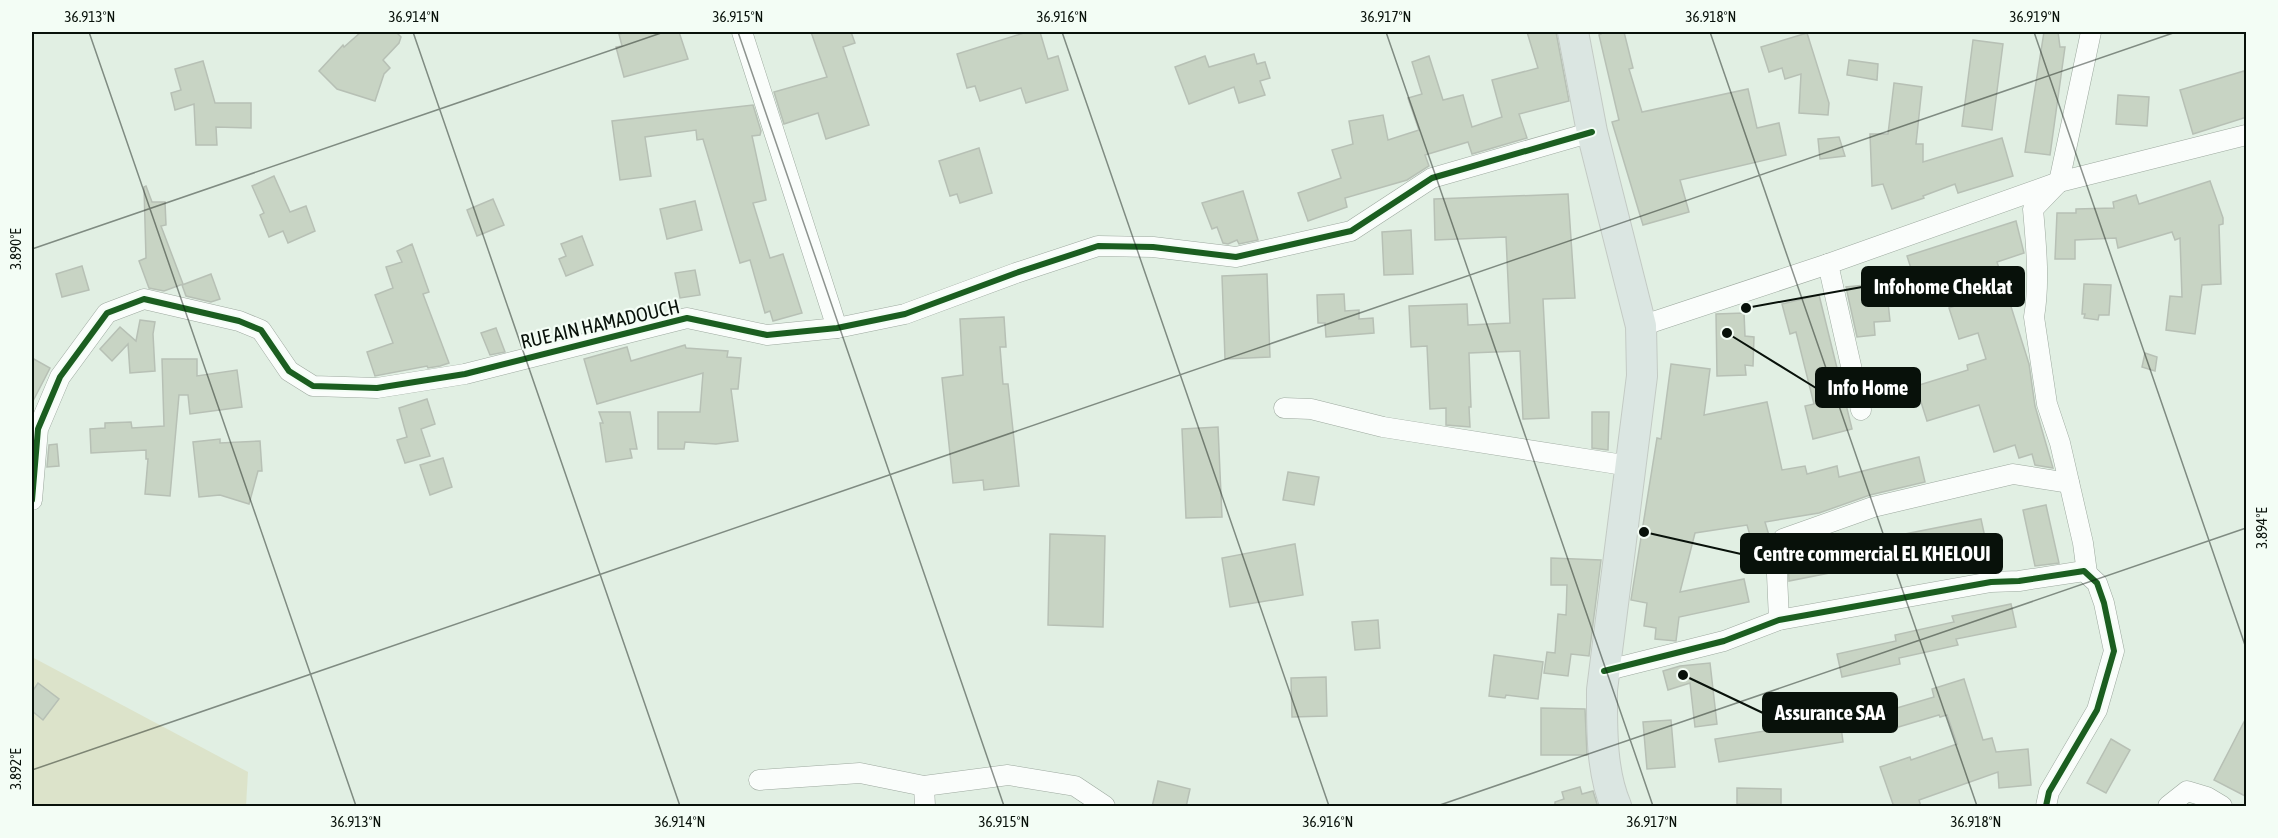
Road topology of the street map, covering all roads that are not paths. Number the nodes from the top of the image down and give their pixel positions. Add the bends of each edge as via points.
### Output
1 (742, 32) edge
2 (1574, 32) edge
3 (2091, 32) edge
4 (1592, 132) junction
5 (2247, 135) edge
6 (2059, 182) junction
7 (1828, 264) junction
8 (1641, 326) junction
9 (837, 328) junction
10 (1284, 408) dead end
11 (1861, 410) dead end
12 (1630, 466) junction
13 (2069, 483) junction
14 (32, 500) edge
15 (2086, 573) junction
16 (1779, 620) junction
17 (1604, 671) junction
18 (759, 780) dead end
19 (924, 786) junction
20 (925, 807) edge
21 (1105, 807) edge
22 (1616, 807) edge
23 (2046, 807) edge
24 (2168, 807) edge
25 (2223, 807) edge

1 - 9 street
2 - 4 main road
3 - 6 street
4 - 8 main road
4 - 9 street, RUE AIN HAMADOUCH via 1432,178 1351,231 1236,257 1154,247 1098,246 905,314
5 - 6 street
6 - 7 street
6 - 13 street via 2033,209 2037,263 2034,317 2047,404
7 - 8 street
7 - 11 street
8 - 12 main road via 1642,376
9 - 14 street, RUE AIN HAMADOUCH via 767,335 687,318 465,374 377,388 312,386 289,371 261,330 239,321 144,299 107,313 60,377 38,429
10 - 12 street
12 - 17 main road
13 - 15 street
13 - 16 street via 2013,474 1873,507 1783,539 1776,552
15 - 16 street via 2084,570 1991,582
15 - 23 street via 2097,583 2114,651 2097,710 2049,792
16 - 17 street via 1724,641
17 - 22 main road via 1602,730
18 - 19 street via 860,773
19 - 20 street
19 - 21 street via 1008,775 1075,786
24 - 25 street via 2187,791

